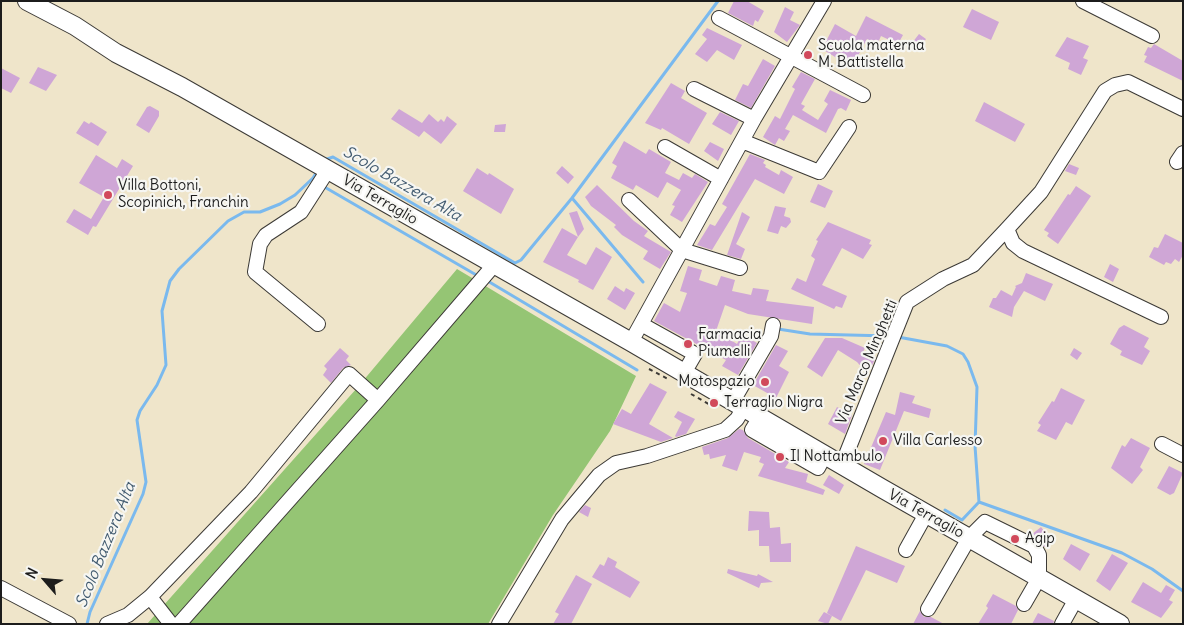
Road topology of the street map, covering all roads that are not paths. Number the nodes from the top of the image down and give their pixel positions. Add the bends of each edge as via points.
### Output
1 (27, 1) edge
2 (824, 1) edge
3 (1083, 1) edge
4 (719, 18) dead end
5 (1152, 36) dead end
6 (790, 56) junction
7 (694, 89) dead end
8 (863, 96) dead end
9 (1183, 109) edge
10 (754, 119) junction
11 (849, 127) dead end
12 (742, 141) junction
13 (665, 147) dead end
14 (321, 174) junction
15 (721, 179) junction
16 (629, 200) dead end
17 (1007, 229) junction
18 (682, 250) junction
19 (740, 268) dead end
20 (488, 273) junction
21 (1161, 317) dead end
22 (318, 324) dead end
23 (641, 324) junction
24 (773, 325) dead end
25 (631, 342) junction
26 (684, 373) junction
27 (378, 400) junction
28 (738, 404) junction
29 (1162, 444) dead end
30 (1183, 454) edge
31 (842, 465) junction
32 (926, 514) junction
33 (974, 532) junction
34 (906, 550) dead end
35 (1039, 578) junction
36 (1, 588) edge
37 (150, 598) junction
38 (1076, 599) junction
39 (1024, 604) dead end
40 (928, 609) dead end
41 (69, 624) edge
42 (107, 624) edge
43 (172, 624) edge
44 (179, 624) edge
45 (499, 624) edge
46 (1062, 624) edge
47 (1120, 624) edge

1 - 14 main road, Via Terraglio via 75,26 116,54 166,78
2 - 6 street
3 - 5 street
4 - 6 street
6 - 8 street
6 - 10 street
7 - 10 street
9 - 17 street, Via Marco Minghetti via 1128,82 1105,91 1041,192
10 - 12 street
11 - 12 street via 820,172
12 - 15 street
13 - 15 street
14 - 20 main road, Via Terraglio
14 - 22 street via 301,212 266,235 260,244 255,272
15 - 18 street
16 - 18 street
17 - 21 street via 1013,243 1023,250
17 - 31 street, Via Marco Minghetti via 973,265 907,302
18 - 19 street
18 - 23 street
20 - 25 main road, Via Terraglio
20 - 27 street
23 - 25 street
23 - 26 street via 695,354
24 - 28 street via 771,336
25 - 26 main road, Via Terraglio
26 - 28 main road, Via Terraglio
27 - 37 street via 349,374 251,492
27 - 44 street
28 - 31 main road, Via Terraglio
28 - 45 street via 737,419 725,430 616,463 599,475 562,519
29 - 30 street
31 - 32 main road, Via Terraglio
32 - 33 main road, Via Terraglio
32 - 34 street
33 - 35 main road, Via Terraglio
33 - 35 street via 985,522 1034,546 1039,555
33 - 40 street
35 - 38 main road, Via Terraglio
35 - 39 street
36 - 41 street
37 - 42 street via 128,615
37 - 43 street
38 - 46 street
38 - 47 main road, Via Terraglio

